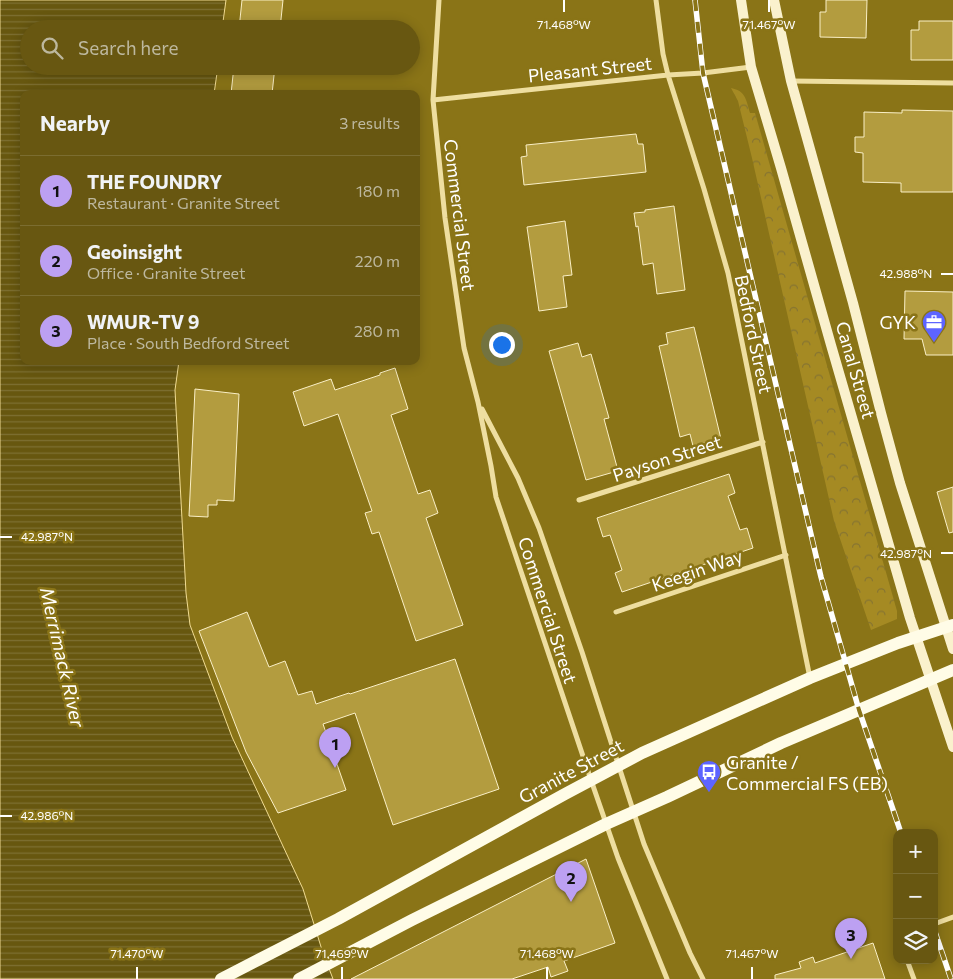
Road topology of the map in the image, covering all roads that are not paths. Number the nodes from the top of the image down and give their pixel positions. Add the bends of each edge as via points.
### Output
1 (439, 0) edge
2 (656, 0) edge
3 (741, 0) edge
4 (774, 0) edge
5 (751, 67) junction
6 (668, 75) junction
7 (791, 81) junction
8 (953, 83) edge
9 (433, 100) junction
10 (478, 402) junction
11 (763, 442) junction
12 (579, 500) dead end
13 (786, 555) junction
14 (616, 612) dead end
15 (949, 626) edge
16 (916, 637) junction
17 (953, 649) edge
18 (953, 670) edge
19 (810, 678) junction
20 (931, 680) junction
21 (953, 747) edge
22 (618, 765) junction
23 (591, 780) junction
24 (633, 811) junction
25 (606, 824) junction
26 (953, 917) edge
27 (938, 923) edge
28 (908, 964) edge
29 (220, 979) edge
30 (299, 979) edge
31 (667, 979) edge
32 (703, 979) edge
33 (914, 979) edge

1 - 9 street, Commercial Street
2 - 6 street, Bedford Street
3 - 5 street, Canal Street
4 - 7 street, Canal Street
5 - 6 street, Pleasant Street
5 - 16 street, Canal Street
6 - 9 street, Pleasant Street
6 - 11 street, Bedford Street via 728,273
7 - 8 street
7 - 15 street, Canal Street via 904,496
9 - 10 street, Commercial Street via 445,218 464,348
10 - 22 street, Commercial Street via 518,478 539,528
10 - 23 street, Commercial Street via 496,497
11 - 12 street, Payson Street
11 - 13 street, Bedford Street
13 - 14 street, Keegin Way
13 - 19 street, Bedford Street
15 - 16 main road, Granite Street
15 - 17 street, Canal Street
16 - 19 main road, Granite Street
16 - 20 street, Canal Street
18 - 20 main road
19 - 22 main road, Granite Street
20 - 21 street, Canal Street
20 - 24 main road via 781,743
22 - 23 main road, Granite Street
22 - 24 street, Commercial Street
23 - 25 street, Commercial Street
23 - 29 main road, Granite Street via 338,919
24 - 25 main road
24 - 32 street, Commercial Street via 644,844
25 - 30 main road
25 - 31 street, Commercial Street
26 - 27 street
28 - 33 street

